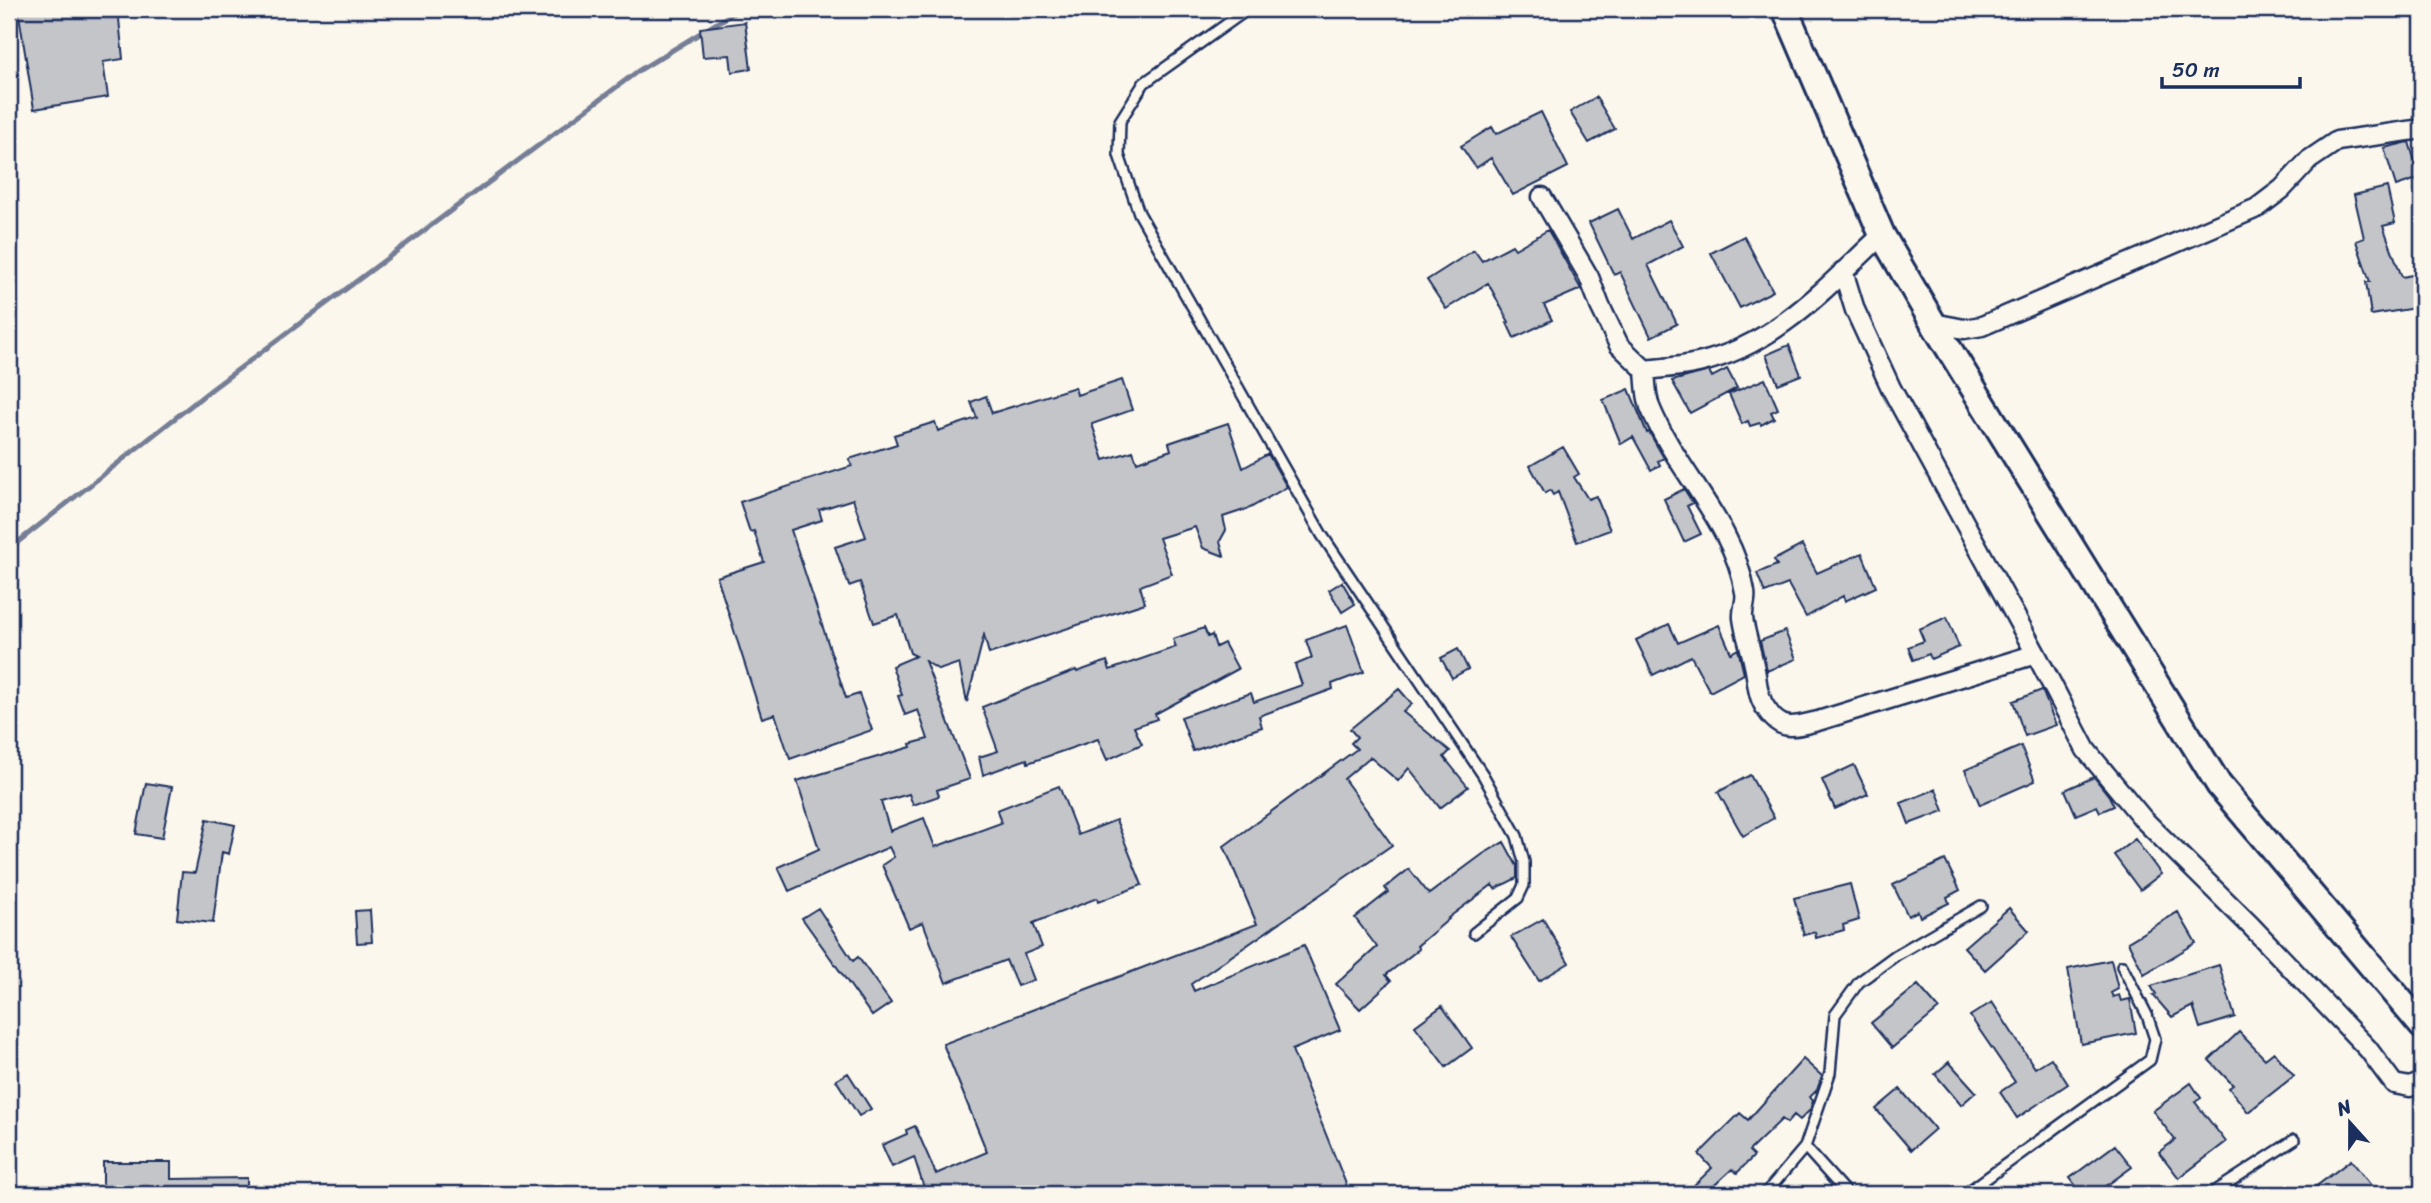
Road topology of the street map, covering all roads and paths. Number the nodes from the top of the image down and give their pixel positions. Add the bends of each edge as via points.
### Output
1 (1248, 9) edge
2 (1785, 9) edge
3 (2422, 129) edge
4 (1542, 197) dead end
5 (1882, 234) junction
6 (1843, 271) junction
7 (1933, 323) junction
8 (1644, 370) junction
9 (2036, 654) junction
10 (1981, 906) dead end
11 (1474, 933) dead end
12 (2122, 966) dead end
13 (2422, 1026) edge
14 (2422, 1082) edge
15 (2294, 1140) dead end
16 (1805, 1147) junction
17 (1765, 1194) edge
18 (1847, 1194) edge
19 (1965, 1194) edge
20 (2211, 1194) edge

1 - 11 lane via 1144,83 1121,121 1119,155 1139,213 1322,535 1483,775 1517,836 1524,885 1518,898
2 - 5 main road
3 - 7 street via 2337,141 2257,208 1982,326 1965,329
4 - 8 street via 1589,277 1619,345
5 - 6 street
5 - 7 main road
6 - 8 street via 1790,320 1754,343 1700,363
6 - 9 street via 1891,388
7 - 13 main road via 2219,785
8 - 9 street via 1649,405 1724,531 1746,594 1743,615 1756,689 1779,723 1791,728 1818,721
9 - 14 street via 2086,750 2144,820 2359,1040 2394,1084 2410,1087
10 - 16 lane via 1859,982 1835,1015 1830,1073
12 - 19 lane via 2155,1039 2150,1060
15 - 20 lane
16 - 17 lane
16 - 18 lane

